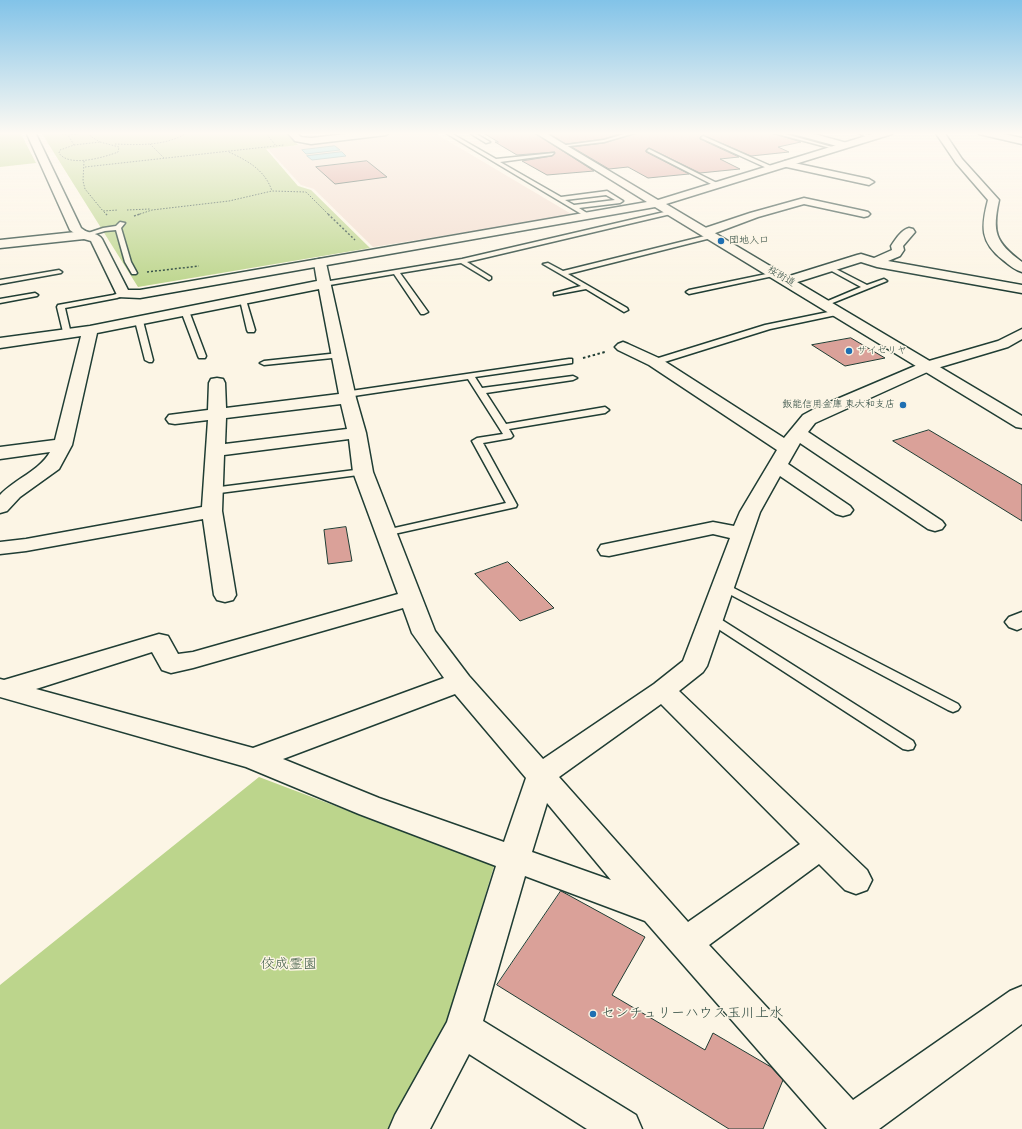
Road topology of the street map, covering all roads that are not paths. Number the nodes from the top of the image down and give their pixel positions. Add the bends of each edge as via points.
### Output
1 (55, 185) edge
2 (536, 185) edge
3 (628, 185) edge
4 (717, 185) edge
5 (864, 185) edge
6 (980, 185) edge
7 (856, 189) dead end
8 (560, 199) junction
9 (659, 203) junction
10 (573, 207) junction
11 (673, 212) junction
12 (864, 214) dead end
13 (590, 217) junction
14 (909, 232) dead end
15 (710, 234) junction
16 (85, 235) junction
17 (0, 244) edge
18 (462, 261) junction
19 (875, 262) junction
20 (546, 264) dead end
21 (830, 268) junction
22 (1022, 268) edge
23 (59, 272) dead end
24 (396, 272) junction
25 (134, 273) dead end
26 (322, 273) junction
27 (563, 273) junction
28 (489, 278) dead end
29 (782, 278) junction
30 (884, 281) dead end
31 (0, 282) edge
32 (587, 287) junction
33 (866, 287) junction
34 (1022, 289) edge
35 (689, 292) dead end
36 (123, 294) junction
37 (556, 294) dead end
38 (36, 295) dead end
39 (242, 300) junction
40 (0, 301) edge
41 (825, 304) junction
42 (624, 310) dead end
43 (185, 311) junction
44 (424, 312) dead end
45 (838, 312) junction
46 (139, 321) junction
47 (90, 330) junction
48 (252, 330) dead end
49 (1022, 333) edge
50 (67, 334) junction
51 (0, 343) edge
52 (623, 347) road end
53 (339, 355) junction
54 (202, 356) dead end
55 (149, 360) dead end
56 (569, 362) road end
57 (655, 362) junction
58 (264, 363) dead end
59 (928, 366) junction
60 (470, 376) junction
61 (573, 378) dead end
62 (217, 383) dead end
63 (482, 391) junction
64 (348, 396) junction
65 (605, 410) dead end
66 (218, 414) junction
67 (176, 418) dead end
68 (1022, 423) edge
69 (504, 427) junction
70 (357, 433) junction
71 (63, 445) junction
72 (787, 449) junction
73 (215, 451) junction
74 (0, 453) edge
75 (363, 472) junction
76 (212, 501) junction
77 (0, 507) edge
78 (843, 510) dead end
79 (935, 525) dead end
80 (385, 533) junction
81 (742, 534) junction
82 (0, 548) edge
83 (609, 550) dead end
84 (722, 586) junction
85 (226, 595) dead end
86 (410, 598) junction
87 (710, 618) junction
88 (460, 682) junction
89 (2, 688) edge
90 (663, 690) junction
91 (953, 707) dead end
92 (908, 744) dead end
93 (254, 759) junction
94 (541, 775) junction
95 (821, 846) junction
96 (514, 859) junction
97 (856, 880) dead end
98 (656, 910) junction
99 (686, 942) junction
100 (1022, 1003) edge
101 (463, 1029) junction
102 (619, 1128) edge
103 (851, 1128) edge
104 (409, 1129) edge

1 - 16 street via 76,230
2 - 8 lane
3 - 9 street, 桜街道
4 - 9 street
5 - 7 street
6 - 22 street via 994,200 989,225 996,248
8 - 10 lane
8 - 10 lane via 607,193 620,201
9 - 11 street, 桜街道
9 - 13 street
10 - 13 lane
11 - 15 street, 桜街道
11 - 18 lane
12 - 15 street via 804,201 754,215
13 - 26 street
14 - 19 street via 897,246 896,253
15 - 27 lane
15 - 29 street, 桜街道
16 - 17 street
16 - 25 lane via 120,226 128,262
16 - 36 street via 96,239
18 - 24 lane
18 - 28 lane
19 - 21 street via 861,258
19 - 34 street
20 - 27 lane
21 - 29 street
21 - 33 lane
23 - 31 lane
24 - 26 lane
24 - 44 lane
26 - 36 street
26 - 39 street
26 - 53 street
27 - 32 lane
29 - 35 lane
29 - 41 street, 桜街道
30 - 33 lane
32 - 37 lane
32 - 42 lane
33 - 41 lane
36 - 50 lane via 61,306
38 - 40 lane
39 - 43 street
39 - 48 lane
41 - 45 street, 桜街道
43 - 46 street
43 - 54 lane
45 - 57 lane via 768,327
45 - 59 street, 桜街道
46 - 47 street
46 - 55 lane
47 - 50 street
47 - 71 street
49 - 59 street via 1003,344
50 - 51 street
52 - 57 street
53 - 58 lane
53 - 64 street
56 - 60 lane
57 - 72 street
59 - 68 street, 桜街道
59 - 72 street via 809,419
60 - 63 lane
60 - 64 lane
61 - 63 lane
62 - 66 street
63 - 69 lane
64 - 66 street
64 - 70 street
65 - 69 lane
66 - 67 street
66 - 73 street
69 - 80 lane via 508,436 476,441 512,505
70 - 73 street
70 - 75 street
71 - 74 street
71 - 77 street via 52,465
72 - 78 street
72 - 79 street
72 - 81 street via 750,512
73 - 76 street
75 - 76 lane
75 - 80 street
76 - 82 street via 26,546
76 - 85 street
80 - 86 street
81 - 83 street via 713,528
81 - 84 street
84 - 87 street
84 - 91 lane
86 - 88 street via 424,633
86 - 89 street via 193,660 171,664 158,642
87 - 90 street via 694,666
87 - 92 lane
88 - 93 street
88 - 94 street
89 - 93 street
90 - 94 street
90 - 95 street
93 - 96 street via 369,806
94 - 96 street
94 - 98 street
95 - 97 street
95 - 99 street
96 - 98 street
96 - 101 street
98 - 99 street
99 - 103 street
100 - 103 street
101 - 102 street
101 - 104 street

